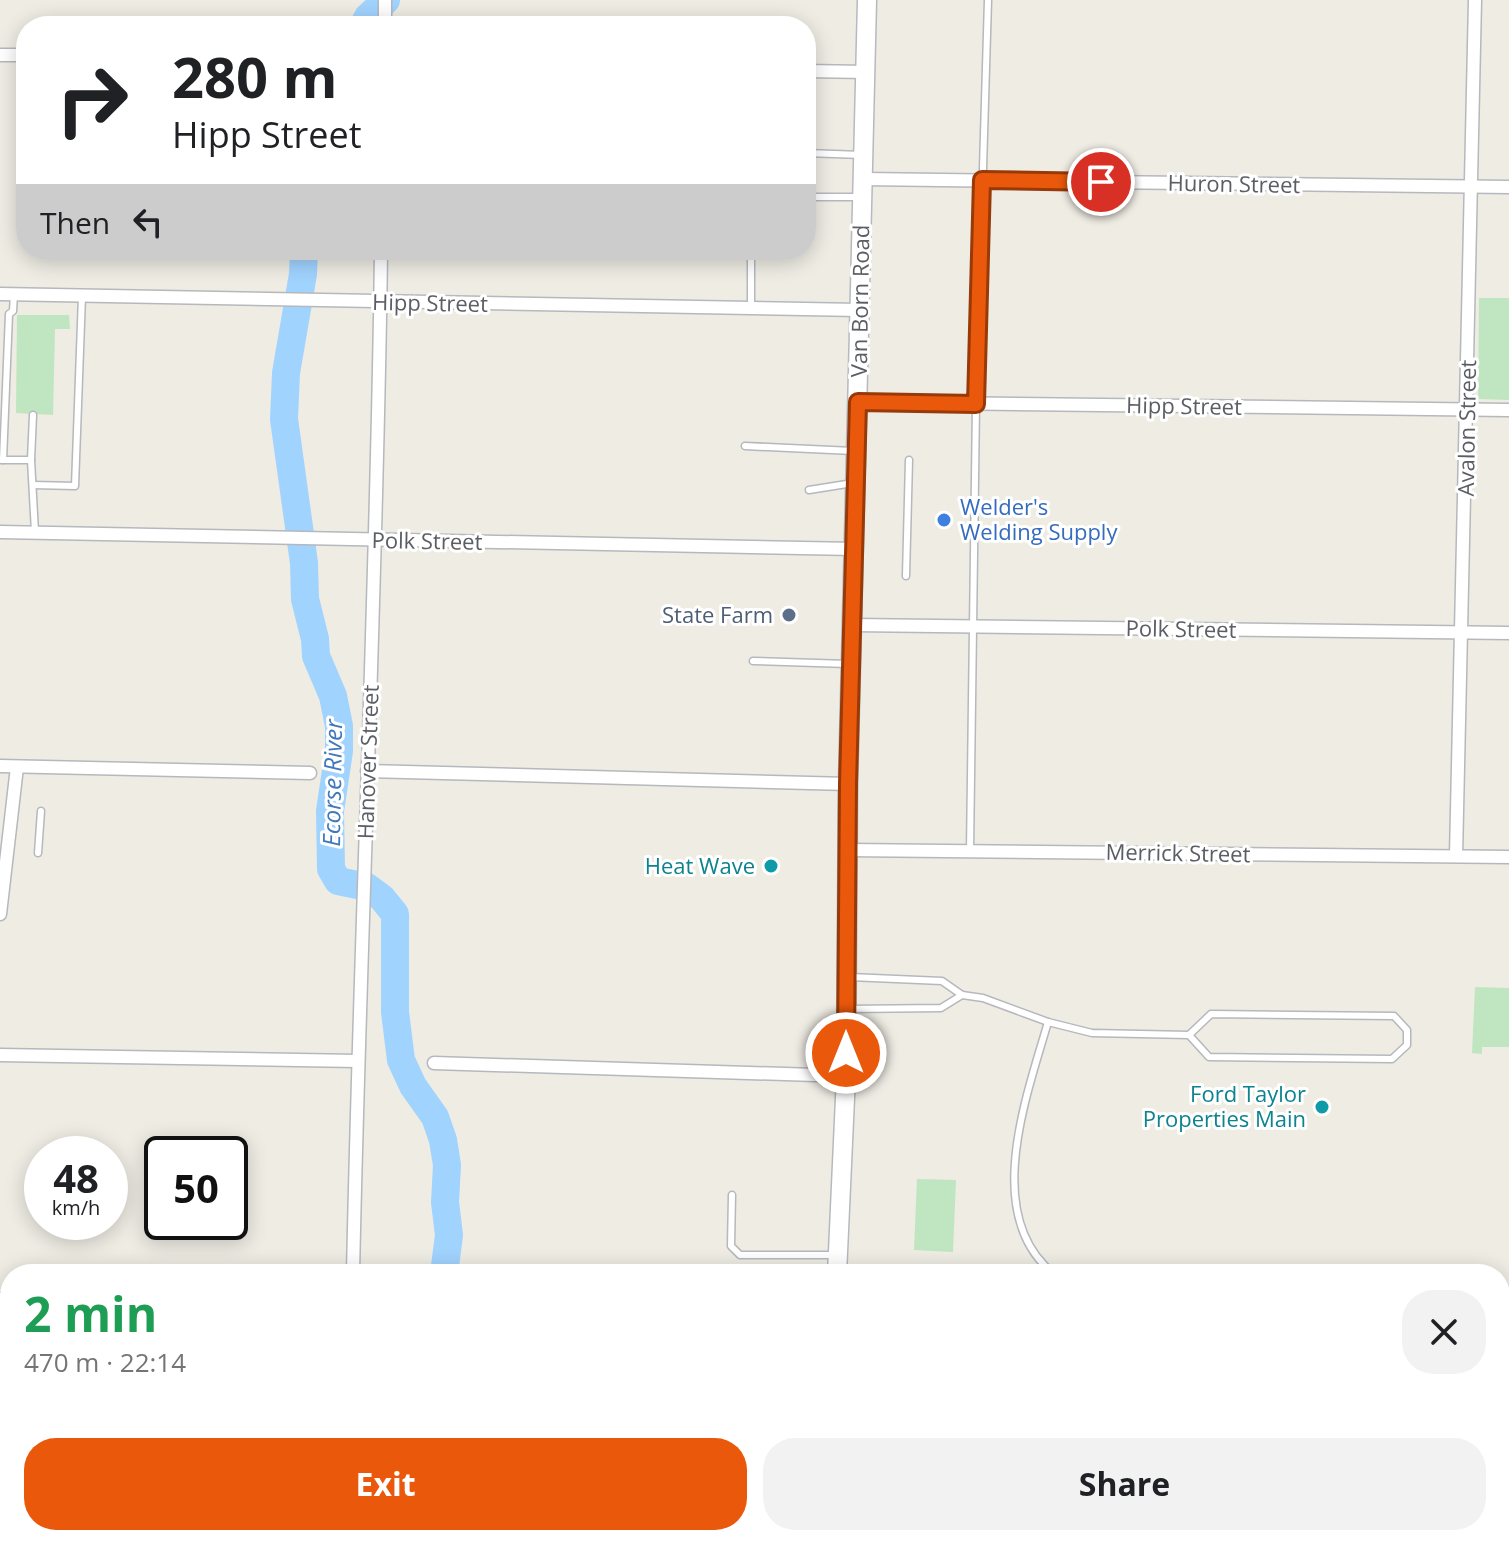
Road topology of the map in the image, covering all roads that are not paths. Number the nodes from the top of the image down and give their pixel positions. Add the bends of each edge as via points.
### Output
1 (867, 0) edge
2 (988, 0) edge
3 (1475, 0) edge
4 (816, 71) edge
5 (866, 72) junction
6 (816, 153) edge
7 (863, 155) junction
8 (982, 180) junction
9 (1472, 187) junction
10 (1509, 187) edge
11 (863, 188) junction
12 (816, 195) edge
13 (381, 260) edge
14 (751, 260) edge
15 (0, 294) edge
16 (14, 294) junction
17 (82, 295) junction
18 (380, 302) junction
19 (751, 309) junction
20 (860, 310) junction
21 (858, 402) junction
22 (976, 404) junction
23 (1467, 410) junction
24 (1509, 410) edge
25 (33, 415) dead end
26 (745, 446) dead end
27 (857, 451) junction
28 (1, 460) edge
29 (31, 460) junction
30 (909, 460) dead end
31 (856, 483) junction
32 (33, 485) junction
33 (809, 490) dead end
34 (0, 532) edge
35 (35, 532) junction
36 (375, 540) junction
37 (855, 549) junction
38 (906, 576) dead end
39 (853, 625) junction
40 (972, 627) junction
41 (1462, 632) junction
42 (1509, 633) edge
43 (753, 661) dead end
44 (852, 664) junction
45 (0, 766) edge
46 (17, 767) junction
47 (367, 771) junction
48 (310, 773) dead end
49 (848, 784) junction
50 (41, 811) dead end
51 (847, 850) junction
52 (970, 851) junction
53 (38, 853) dead end
54 (1456, 856) junction
55 (1509, 857) edge
56 (0, 914) edge
57 (846, 977) junction
58 (962, 995) junction
59 (846, 1009) junction
60 (1048, 1022) junction
61 (1189, 1035) junction
62 (0, 1055) edge
63 (357, 1061) junction
64 (434, 1063) dead end
65 (846, 1076) junction
66 (732, 1195) dead end
67 (353, 1264) edge
68 (834, 1264) edge
69 (838, 1264) edge
70 (1044, 1264) edge

1 - 5 main road, Van Born Road
2 - 8 lane
3 - 9 street, Avalon Street
4 - 5 street
5 - 7 main road, Van Born Road
6 - 7 lane
7 - 11 main road, Van Born Road
8 - 9 street, Huron Street
8 - 11 street, Huron Street
8 - 22 lane
9 - 10 street, Huron Street
9 - 23 street, Avalon Street
11 - 12 lane
11 - 20 main road, Van Born Road
13 - 18 street, Hanover Street
14 - 19 lane
15 - 16 street, Hipp Street
16 - 17 street, Hipp Street
16 - 28 lane
17 - 18 street, Hipp Street
17 - 32 lane via 75,486
18 - 19 street, Hipp Street
18 - 36 street, Hanover Street
19 - 20 street, Hipp Street
20 - 21 main road, Van Born Road
21 - 22 street, Hipp Street
21 - 27 main road, Van Born Road
22 - 23 street, Hipp Street
22 - 40 lane
23 - 24 street, Hipp Street
23 - 41 street, Avalon Street
25 - 29 lane
26 - 27 lane
27 - 31 main road, Van Born Road
28 - 29 lane
29 - 32 lane
30 - 38 lane
31 - 33 lane
31 - 37 main road, Van Born Road
32 - 35 lane
34 - 35 street, Polk Street
35 - 36 street, Polk Street
36 - 37 street, Polk Street
36 - 47 street, Hanover Street
37 - 39 main road, Van Born Road
39 - 40 street, Polk Street
39 - 44 main road, Van Born Road
40 - 41 street, Polk Street
40 - 52 lane
41 - 42 street, Polk Street
41 - 54 street, Avalon Street
43 - 44 lane
44 - 49 main road, Van Born Road
45 - 46 street
46 - 48 street
46 - 56 street
47 - 49 street
47 - 63 street, Hanover Street
49 - 51 main road, Van Born Road
50 - 53 lane
51 - 52 street, Merrick Street
51 - 57 main road, Van Born Road
52 - 54 street, Merrick Street
54 - 55 street, Merrick Street
57 - 58 lane via 942,981
57 - 59 main road, Van Born Road
58 - 59 lane via 941,1008
58 - 60 lane
59 - 65 main road, Van Born Road
60 - 61 lane via 1092,1033
60 - 70 lane via 1019,1132 1014,1187 1026,1238
61 - 61 lane via 1209,1057 1392,1059 1407,1045 1407,1030 1394,1016 1211,1014
62 - 63 street
63 - 67 street, Hanover Street
64 - 65 street
65 - 69 main road, Van Born Road
66 - 68 lane via 731,1246 740,1255 793,1255

